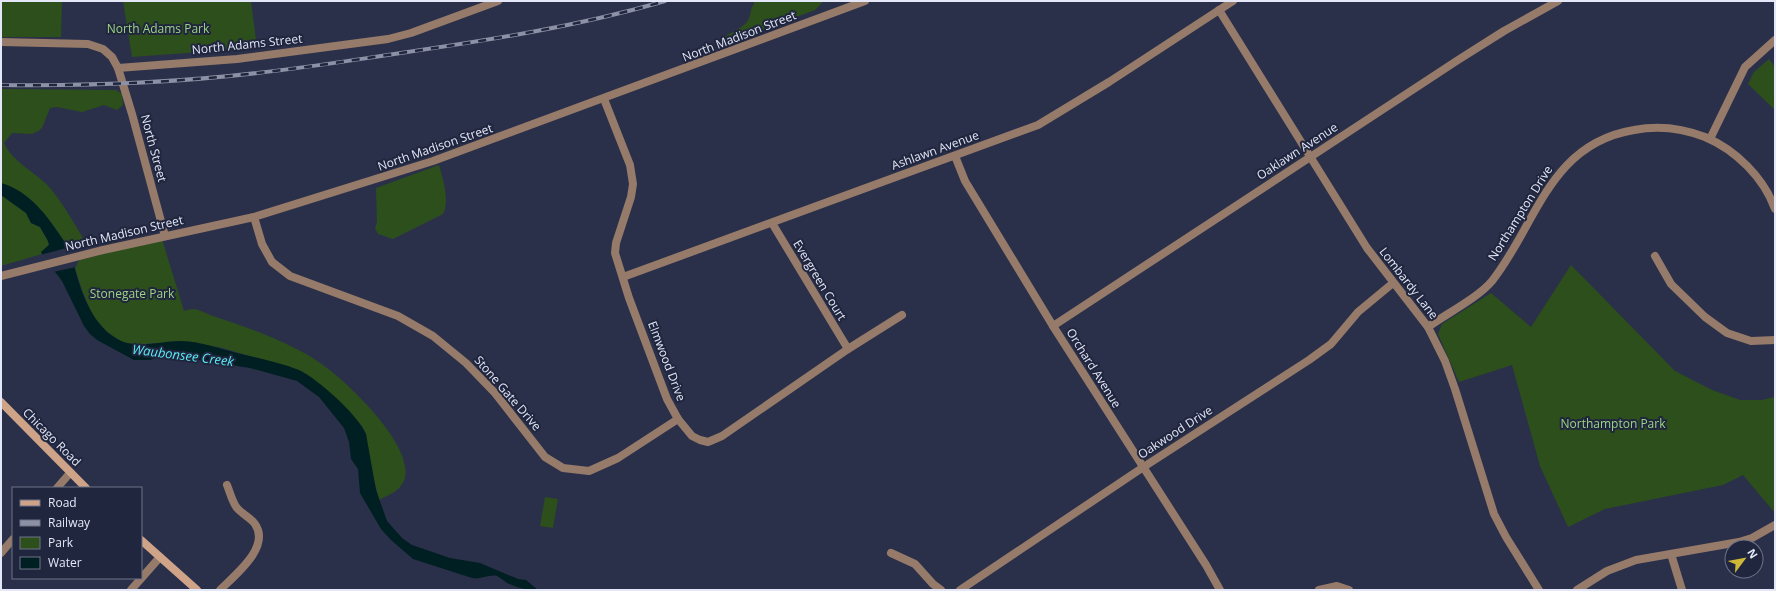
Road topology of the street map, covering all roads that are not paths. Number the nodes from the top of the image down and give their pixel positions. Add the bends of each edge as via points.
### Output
1 (498, 1) edge
2 (864, 1) edge
3 (1233, 1) edge
4 (1558, 1) edge
5 (1219, 10) junction
6 (1775, 40) edge
7 (1, 42) edge
8 (118, 68) junction
9 (604, 99) junction
10 (1710, 139) junction
11 (955, 156) junction
12 (1310, 157) junction
13 (1775, 209) edge
14 (254, 217) junction
15 (772, 223) junction
16 (165, 236) junction
17 (1655, 256) dead end
18 (1, 276) edge
19 (623, 277) junction
20 (1392, 283) junction
21 (902, 315) dead end
22 (1053, 326) junction
23 (1428, 326) junction
24 (1775, 340) edge
25 (848, 349) junction
26 (1, 402) edge
27 (678, 419) junction
28 (1142, 468) junction
29 (70, 473) junction
30 (227, 485) dead end
31 (58, 487) edge
32 (85, 487) edge
33 (1775, 525) edge
34 (12, 540) edge
35 (142, 541) edge
36 (1, 553) edge
37 (891, 553) dead end
38 (1671, 554) junction
39 (160, 557) junction
40 (142, 577) edge
41 (141, 579) edge
42 (131, 590) edge
43 (197, 590) edge
44 (220, 590) edge
45 (941, 590) edge
46 (960, 590) edge
47 (1220, 590) edge
48 (1319, 590) edge
49 (1350, 590) edge
50 (1540, 590) edge
51 (1577, 590) edge
52 (1682, 590) edge

1 - 8 street, North Adams Street via 388,39 237,59
2 - 9 street, North Madison Street
3 - 5 street, Ashlawn Avenue
4 - 12 street, Oaklawn Avenue via 1504,31
5 - 11 street, Ashlawn Avenue via 1038,125
5 - 12 street, Lombardy Lane
6 - 10 street via 1745,66
7 - 8 street via 88,44 103,49 112,57
8 - 16 street, North Street
9 - 14 street, North Madison Street via 434,161
9 - 19 street, Elmwood Drive via 630,165 633,184 632,197 616,243 615,253
10 - 13 street, Northampton Drive via 1734,154 1754,173 1771,197
10 - 23 street, Northampton Drive via 1687,130 1643,128 1617,133 1584,150 1553,180 1491,282
11 - 15 street, Ashlawn Avenue
11 - 22 street, Orchard Avenue via 965,181
12 - 20 street, Lombardy Lane
12 - 22 street, Oaklawn Avenue
14 - 16 street, North Madison Street
14 - 27 street, Stone Gate Drive via 262,244 272,262 290,276 398,316 433,336 466,363 495,393 545,457 563,468 589,471 618,458
15 - 19 street, Ashlawn Avenue
15 - 25 street, Evergreen Court
16 - 18 street, North Madison Street
17 - 24 street via 1671,284 1705,317 1728,333 1751,340
19 - 27 street, Elmwood Drive via 667,399
20 - 23 street, Lombardy Lane
20 - 28 street, Oakwood Drive via 1358,312 1331,344
21 - 25 street, Elmwood Drive
22 - 28 street, Orchard Avenue
23 - 50 street, Lombardy Lane via 1455,389 1494,514 1506,538
25 - 27 street, Elmwood Drive via 715,440 708,442 692,436
26 - 29 main road, Chicago Road
28 - 46 street, Oakwood Drive
28 - 47 street, Orchard Avenue
29 - 31 street
29 - 32 main road, Chicago Road
30 - 44 street via 236,507 255,524 260,533 260,543 255,552
33 - 38 street via 1739,542
34 - 36 street
35 - 39 main road
37 - 45 street via 915,564
38 - 51 street via 1636,560 1619,566
38 - 52 street
39 - 40 street
39 - 43 main road
41 - 42 street
48 - 49 street via 1337,586

